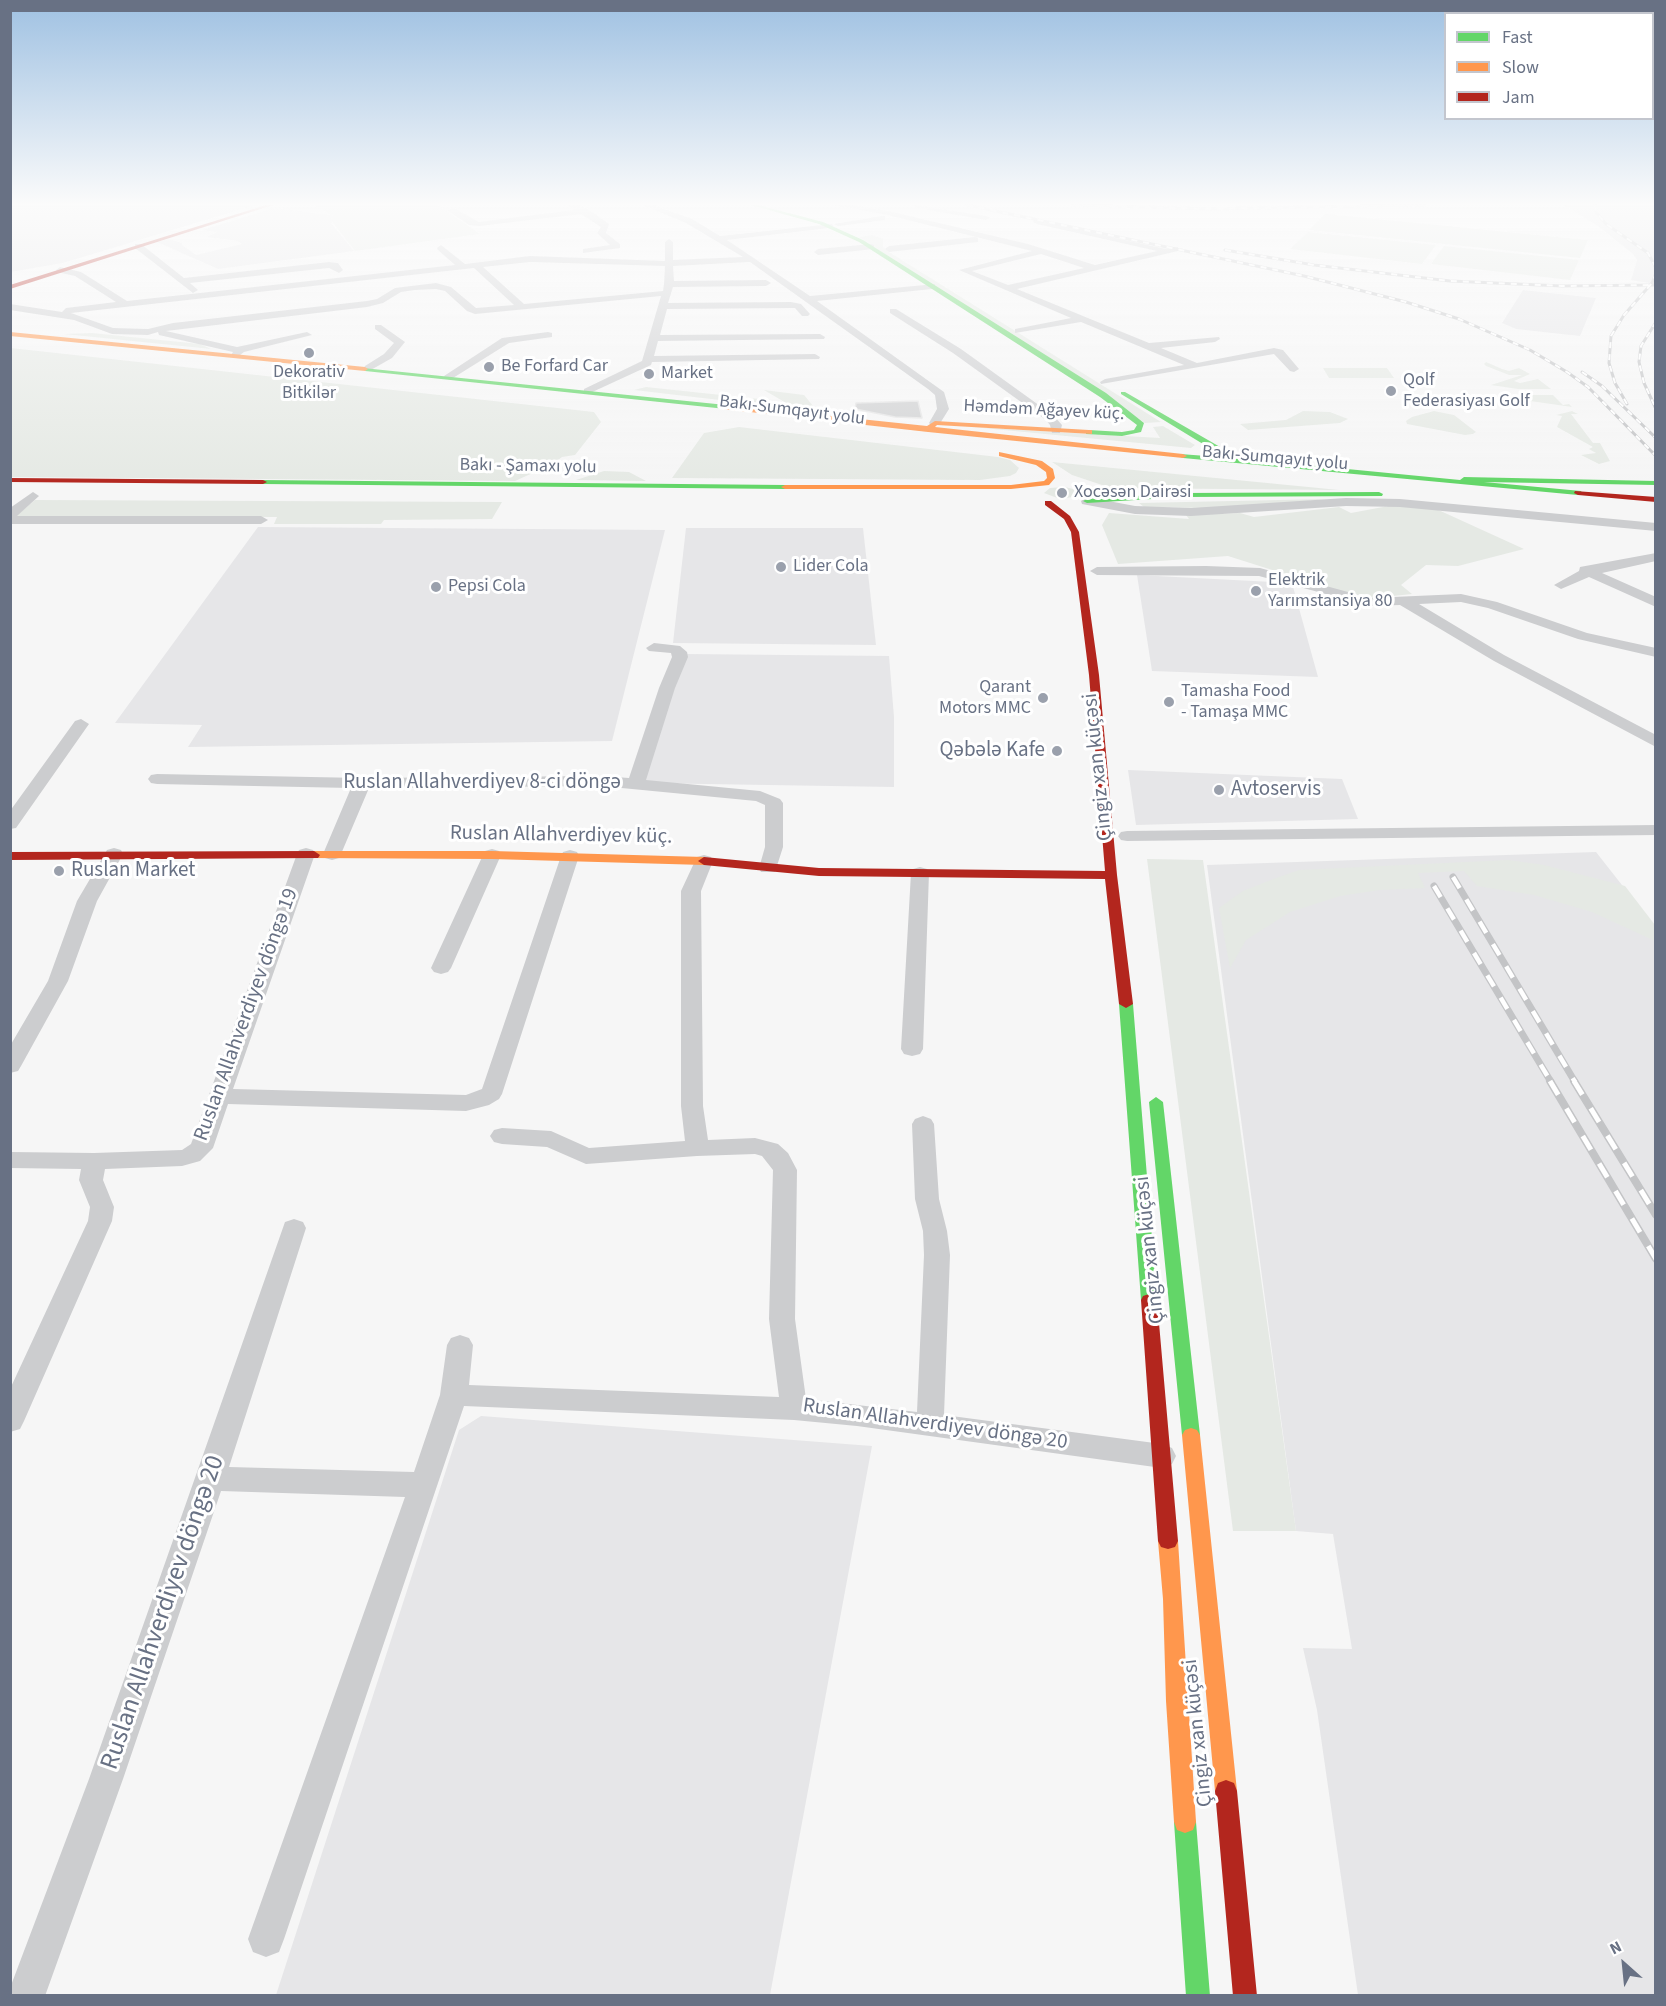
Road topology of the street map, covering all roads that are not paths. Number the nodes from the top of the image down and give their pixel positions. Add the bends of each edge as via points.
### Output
1 (117, 299) edge
2 (169, 299) edge
3 (384, 299) edge
4 (459, 299) edge
5 (513, 299) edge
6 (590, 299) edge
7 (665, 299) edge
8 (807, 299) joint
9 (811, 299) edge
10 (952, 299) edge
11 (968, 299) edge
12 (1033, 299) edge
13 (125, 304) junction
14 (663, 306) junction
15 (10, 307) edge
16 (522, 307) junction
17 (893, 311) dead end
18 (53, 314) junction
19 (805, 314) dead end
20 (1081, 319) junction
21 (378, 327) dead end
22 (1019, 331) junction
23 (148, 332) junction
24 (10, 334) edge
25 (307, 335) dead end
26 (548, 335) dead end
27 (820, 337) dead end
28 (655, 338) junction
29 (1215, 339) dead end
30 (10, 345) edge
31 (1147, 346) junction
32 (236, 352) junction
33 (815, 357) dead end
34 (649, 359) junction
35 (1196, 366) junction
36 (369, 368) junction
37 (1293, 369) dead end
38 (449, 376) junction
39 (1110, 385) junction
40 (1142, 388) dead end
41 (588, 391) junction
42 (732, 422) dead end
43 (1171, 422) junction
44 (1141, 425) junction
45 (931, 427) junction
46 (1056, 431) junction
47 (994, 452) junction
48 (1255, 463) junction
49 (1344, 471) junction
50 (10, 480) edge
51 (1066, 482) dead end
52 (1046, 483) junction
53 (1656, 483) edge
54 (1085, 486) dead end
55 (10, 488) edge
56 (869, 488) junction
57 (1656, 490) edge
58 (299, 492) junction
59 (39, 494) junction
60 (120, 495) dead end
61 (10, 496) edge
62 (1644, 499) edge
63 (1015, 501) dead end
64 (1087, 501) junction
65 (1032, 502) dead end
66 (1048, 503) junction
67 (1570, 504) junction
68 (10, 515) edge
69 (10, 520) edge
70 (261, 520) dead end
71 (1090, 520) dead end
72 (1656, 527) edge
73 (1094, 553) dead end
74 (1656, 557) edge
75 (1570, 566) dead end
76 (1590, 571) junction
77 (1097, 577) joint
78 (1561, 585) dead end
79 (1402, 600) junction
80 (1656, 603) edge
81 (654, 648) dead end
82 (1656, 653) edge
83 (81, 724) dead end
84 (1656, 742) edge
85 (157, 779) dead end
86 (362, 783) junction
87 (634, 784) junction
88 (10, 824) edge
89 (1656, 830) edge
90 (1127, 836) dead end
91 (114, 854) junction
92 (306, 854) junction
93 (332, 854) junction
94 (10, 855) edge
95 (492, 855) junction
96 (570, 856) junction
97 (704, 861) junction
98 (768, 868) junction
99 (920, 873) junction
100 (1111, 875) junction
101 (441, 968) dead end
102 (912, 1049) dead end
103 (10, 1066) edge
104 (1155, 1090) dead end
105 (221, 1096) junction
106 (923, 1124) dead end
107 (502, 1136) dead end
108 (697, 1148) junction
109 (10, 1160) edge
110 (94, 1161) junction
111 (294, 1228) dead end
112 (460, 1345) dead end
113 (454, 1395) junction
114 (794, 1409) junction
115 (10, 1421) edge
116 (930, 1424) junction
117 (1162, 1456) junction
118 (212, 1479) junction
119 (424, 1485) junction
120 (266, 1939) dead end
121 (26, 1995) edge
122 (1197, 1995) edge
123 (1245, 1995) edge

1 - 13 street
2 - 13 street
3 - 23 street
4 - 16 street via 475,311
5 - 16 street
6 - 16 street
7 - 14 street
8 - 9 street
8 - 45 street via 940,394 943,409
10 - 44 main road, Həmdəm Ağayev küç. via 1103,395
11 - 22 main road
12 - 20 street
13 - 18 street
14 - 19 street via 790,305 798,306
14 - 28 street
15 - 18 street
17 - 46 street via 1050,418
18 - 23 street via 76,317 112,331
20 - 22 street
20 - 31 street
21 - 36 street via 400,342 388,356
22 - 39 main road
23 - 32 street
24 - 32 main road, Bakı-Sumqayıt yolu
25 - 32 street
26 - 38 street via 506,340
27 - 28 street
28 - 34 street
29 - 31 street
30 - 42 main road, Bakı-Sumqayıt yolu
31 - 35 street
32 - 36 main road, Bakı-Sumqayıt yolu
33 - 34 street
34 - 41 street via 640,368
35 - 37 street via 1274,351
35 - 39 street
36 - 38 main road, Bakı-Sumqayıt yolu
38 - 41 main road, Bakı-Sumqayıt yolu
39 - 40 street
39 - 43 main road
41 - 45 main road, Bakı-Sumqayıt yolu
43 - 44 main road
43 - 48 main road via 1224,453
44 - 46 main road, Həmdəm Ağayev küç. via 1137,432 1122,434
45 - 46 main road, Həmdəm Ağayev küç.
45 - 48 main road, Bakı-Sumqayıt yolu
47 - 52 main road via 1045,466 1051,474
47 - 56 main road via 1023,464 1026,470 994,483
47 - 67 main road, Bakı-Sumqayıt yolu
48 - 49 main road, Bakı-Sumqayıt yolu
49 - 62 main road
49 - 62 main road via 1473,479
50 - 56 main road, Bakı - Şamaxı yolu
51 - 52 main road, Bakı - Şamaxı yolu
52 - 56 main road, Bakı - Şamaxı yolu via 990,488
52 - 66 main road, Çingiz xan küçəsi via 1032,492
53 - 62 main road
54 - 64 main road via 1094,494
55 - 59 main road, Bakı - Şamaxı yolu
57 - 62 main road
58 - 59 main road, Bakı - Şamaxı yolu
58 - 60 main road, Bakı - Şamaxı yolu
58 - 63 main road, Bakı - Şamaxı yolu
59 - 61 main road, Bakı - Şamaxı yolu
59 - 68 street
62 - 67 main road
64 - 66 main road
64 - 67 main road via 1137,496 1314,494
64 - 71 main road
64 - 72 street via 1135,510 1180,512 1400,502
65 - 66 main road
66 - 100 main road, Çingiz xan küçəsi via 1067,518 1075,532
69 - 70 street
73 - 77 main road
74 - 76 street
75 - 76 street
76 - 78 street
76 - 80 street
77 - 79 street via 1206,570 1260,572 1358,600
79 - 82 street via 1476,601 1561,630
79 - 84 street via 1499,658
81 - 87 street via 675,649 680,657
83 - 88 street
85 - 86 street, Ruslan Allahverdiyev 8-ci döngə
86 - 87 street, Ruslan Allahverdiyev 8-ci döngə
86 - 93 street
87 - 98 street, Ruslan Allahverdiyev 8-ci döngə via 770,799 774,803 774,847
89 - 90 street
91 - 92 main road, Ruslan Allahverdiyev küç.
91 - 94 main road, Ruslan Allahverdiyev küç.
91 - 103 street via 87,901 58,981
92 - 93 main road, Ruslan Allahverdiyev küç.
92 - 105 street, Ruslan Allahverdiyev döngə 19
93 - 95 main road, Ruslan Allahverdiyev küç.
95 - 96 main road, Ruslan Allahverdiyev küç.
95 - 101 street
96 - 97 main road, Ruslan Allahverdiyev küç.
96 - 105 street via 491,1094 465,1103
97 - 98 main road, Ruslan Allahverdiyev küç.
97 - 108 street via 691,891 692,1106
98 - 99 main road, Ruslan Allahverdiyev küç.
99 - 100 main road, Ruslan Allahverdiyev küç.
99 - 102 street
100 - 117 main road, Çingiz xan küçəsi via 1126,1004
104 - 123 main road, Çingiz xan küçəsi
105 - 110 street, Ruslan Allahverdiyev döngə 19 via 201,1148 192,1155
106 - 116 street via 927,1199 937,1255
107 - 108 street, Ruslan Allahverdiyev döngə 20 via 551,1139 586,1156
108 - 114 street, Ruslan Allahverdiyev döngə 20 via 755,1146 770,1150 785,1170 782,1319
109 - 110 street, Ruslan Allahverdiyev döngə 19
110 - 115 street via 90,1173 102,1207 100,1221
111 - 118 street, Ruslan Allahverdiyev döngə 20
112 - 113 street
113 - 114 street
113 - 119 street
114 - 116 street, Ruslan Allahverdiyev döngə 20
116 - 117 street, Ruslan Allahverdiyev döngə 20
117 - 122 main road, Çingiz xan küçəsi
118 - 119 street
118 - 121 street, Ruslan Allahverdiyev döngə 20
119 - 120 street

